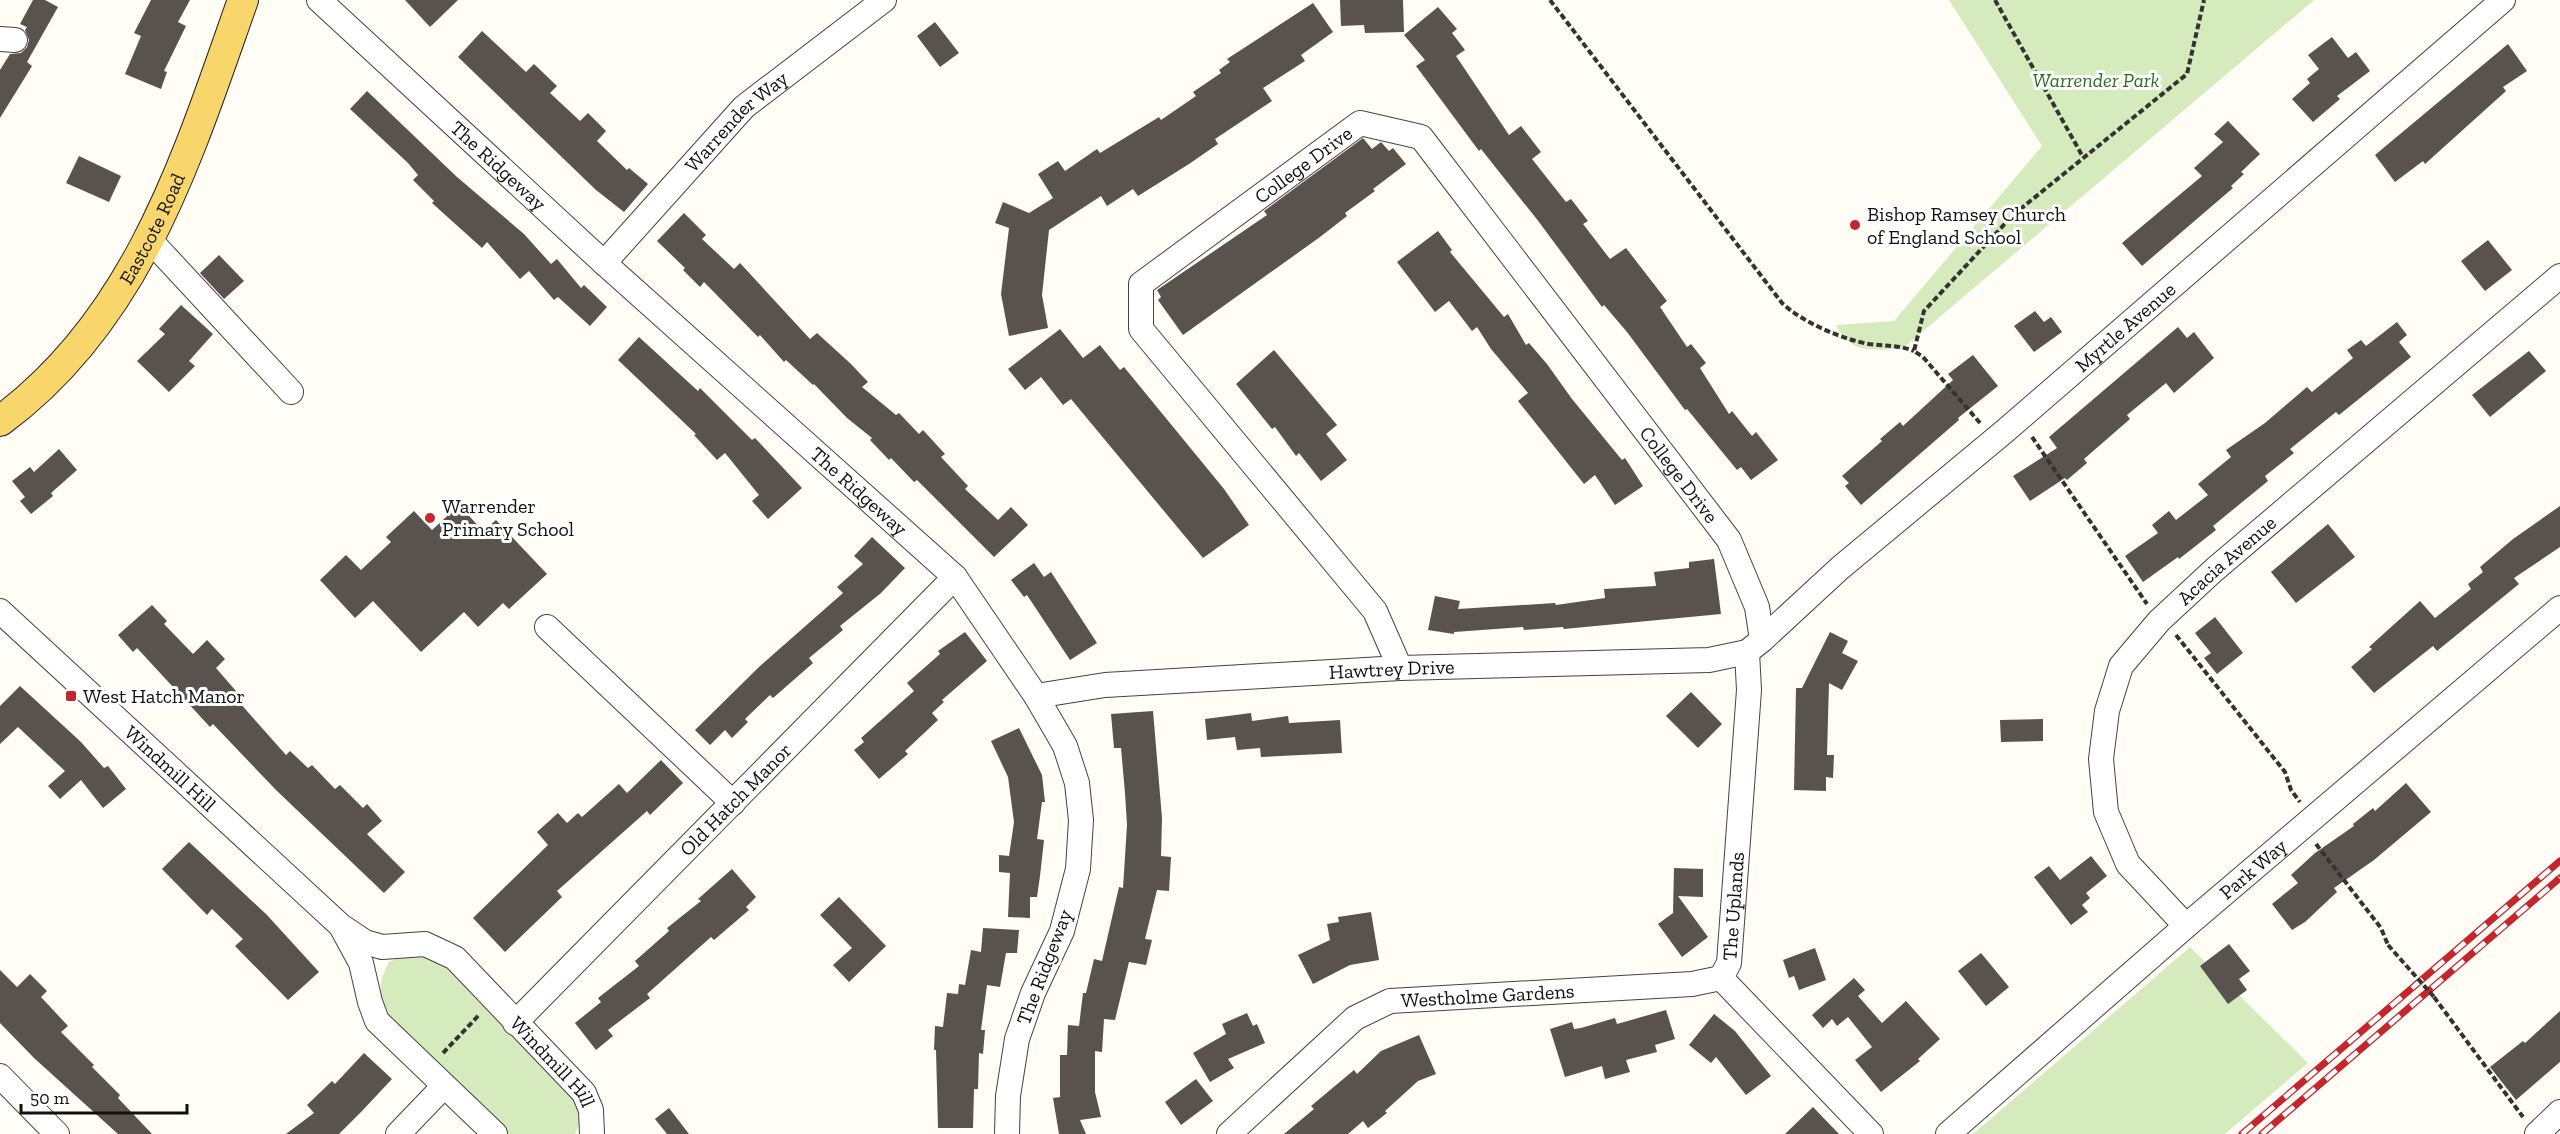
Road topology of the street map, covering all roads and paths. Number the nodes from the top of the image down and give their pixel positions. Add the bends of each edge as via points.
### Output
1 (243, 0) edge
2 (319, 0) edge
3 (1550, 0) edge
4 (1995, 0) edge
5 (2204, 0) edge
6 (2503, 0) edge
7 (879, 2) edge
8 (2083, 158) junction
9 (149, 239) junction
10 (604, 263) junction
11 (2560, 276) edge
12 (1914, 351) junction
13 (291, 392) dead end
14 (0, 421) edge
15 (2005, 431) junction
16 (955, 578) junction
17 (2560, 608) edge
18 (0, 611) edge
19 (2160, 620) junction
20 (547, 627) dead end
21 (1755, 646) junction
22 (1400, 668) junction
23 (1035, 696) junction
24 (733, 803) junction
25 (2301, 804) dead end
26 (2314, 841) dead end
27 (341, 926) junction
28 (2186, 926) junction
29 (1720, 978) junction
30 (480, 1013) dead end
31 (515, 1023) junction
32 (438, 1059) dead end
33 (0, 1076) edge
34 (444, 1086) junction
35 (2560, 1112) edge
36 (2533, 1130) edge
37 (57, 1134) edge
38 (398, 1134) edge
39 (495, 1134) edge
40 (592, 1134) edge
41 (1007, 1134) edge
42 (1229, 1134) edge
43 (1871, 1134) edge
44 (1948, 1134) edge

1 - 9 main road, Eastcote Road via 179,179
2 - 10 street, The Ridgeway
3 - 12 path via 1782,303 1800,319 1820,327 1868,344
4 - 8 path
5 - 8 path via 2187,74
6 - 15 street, Myrtle Avenue
7 - 10 street, Warrender Way via 744,107
8 - 12 path via 2013,214 1924,312
9 - 13 street
9 - 14 main road, Eastcote Road via 108,308 57,373
10 - 16 street, The Ridgeway
11 - 19 street, Acacia Avenue
12 - 15 path via 1982,425
15 - 19 path via 2030,434
15 - 21 street, Myrtle Avenue via 1840,568
16 - 23 street, The Ridgeway
16 - 24 street, Old Hatch Manor
17 - 28 street, Park Way
18 - 27 street, Windmill Hill
19 - 25 path via 2285,772
19 - 28 street, Acacia Avenue via 2121,666 2107,711 2101,759 2106,812 2128,864
20 - 24 street
21 - 22 street, Hawtrey Drive via 1709,660
21 - 22 street, College Drive via 1757,607 1730,540 1421,136 1360,123 1141,284 1141,329 1375,611
21 - 29 street, The Uplands via 1729,963
22 - 23 street, Hawtrey Drive via 1105,685
23 - 41 street, The Ridgeway via 1065,746 1077,783 1081,820 1078,869 1062,930 1032,993 1017,1039
24 - 31 street, Old Hatch Manor
26 - 36 path, bridge via 2381,928 2388,945 2434,997
27 - 31 street, Windmill Hill via 365,942 382,947 425,944 439,949 455,958
27 - 34 street, Windmill Hill via 361,963 378,1021
28 - 44 street, Park Way
29 - 42 street, Westholme Gardens via 1692,984 1390,1001 1355,1018
29 - 43 street, The Uplands
30 - 32 path
31 - 40 street, Windmill Hill via 584,1093 591,1110
33 - 37 street
34 - 38 street
34 - 39 street, Windmill Hill
35 - 36 street

